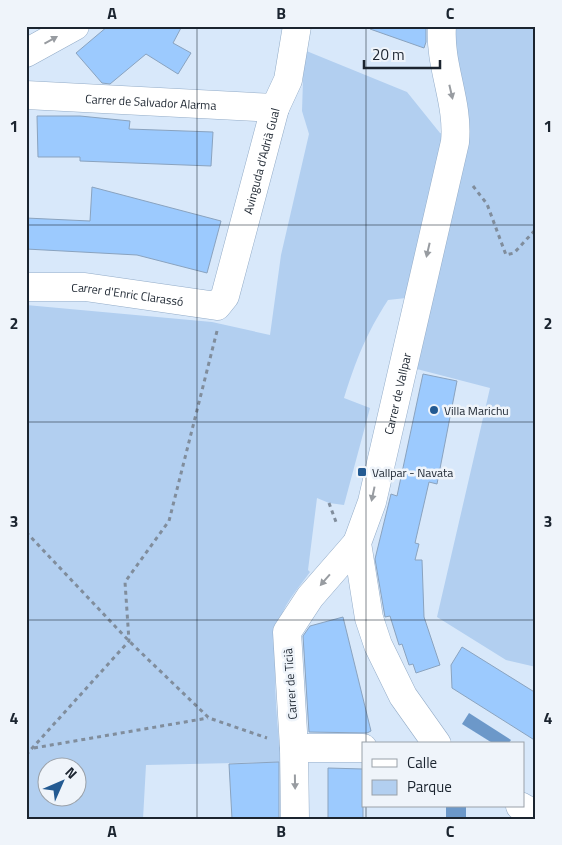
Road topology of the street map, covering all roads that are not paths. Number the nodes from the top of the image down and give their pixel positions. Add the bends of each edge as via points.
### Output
1 (75, 26) edge
2 (297, 26) edge
3 (442, 26) edge
4 (26, 53) edge
5 (26, 94) edge
6 (275, 108) junction
7 (26, 287) edge
8 (226, 296) joint
9 (357, 543) junction
10 (437, 742) edge
11 (282, 744) junction
12 (362, 748) edge
13 (524, 808) edge
14 (536, 815) edge
15 (295, 819) edge

4 -> 1 street
2 - 6 street, Avinguda d'Adrià Gual via 288,80
3 -> 9 street, Carrer de Vallpar via 444,60 456,128 372,502
5 - 6 street, Carrer de Salvador Alarma
6 - 8 street, Avinguda d'Adrià Gual
7 - 8 street, Carrer d'Enric Clarassó via 85,287 217,306
9 - 10 street, Carrer de Vallpar via 366,601 378,645 404,696
9 -> 11 street, Carrer de Ticià via 310,597 287,632
11 - 12 street
11 -> 15 street, Carrer de Ticià
13 - 14 street

